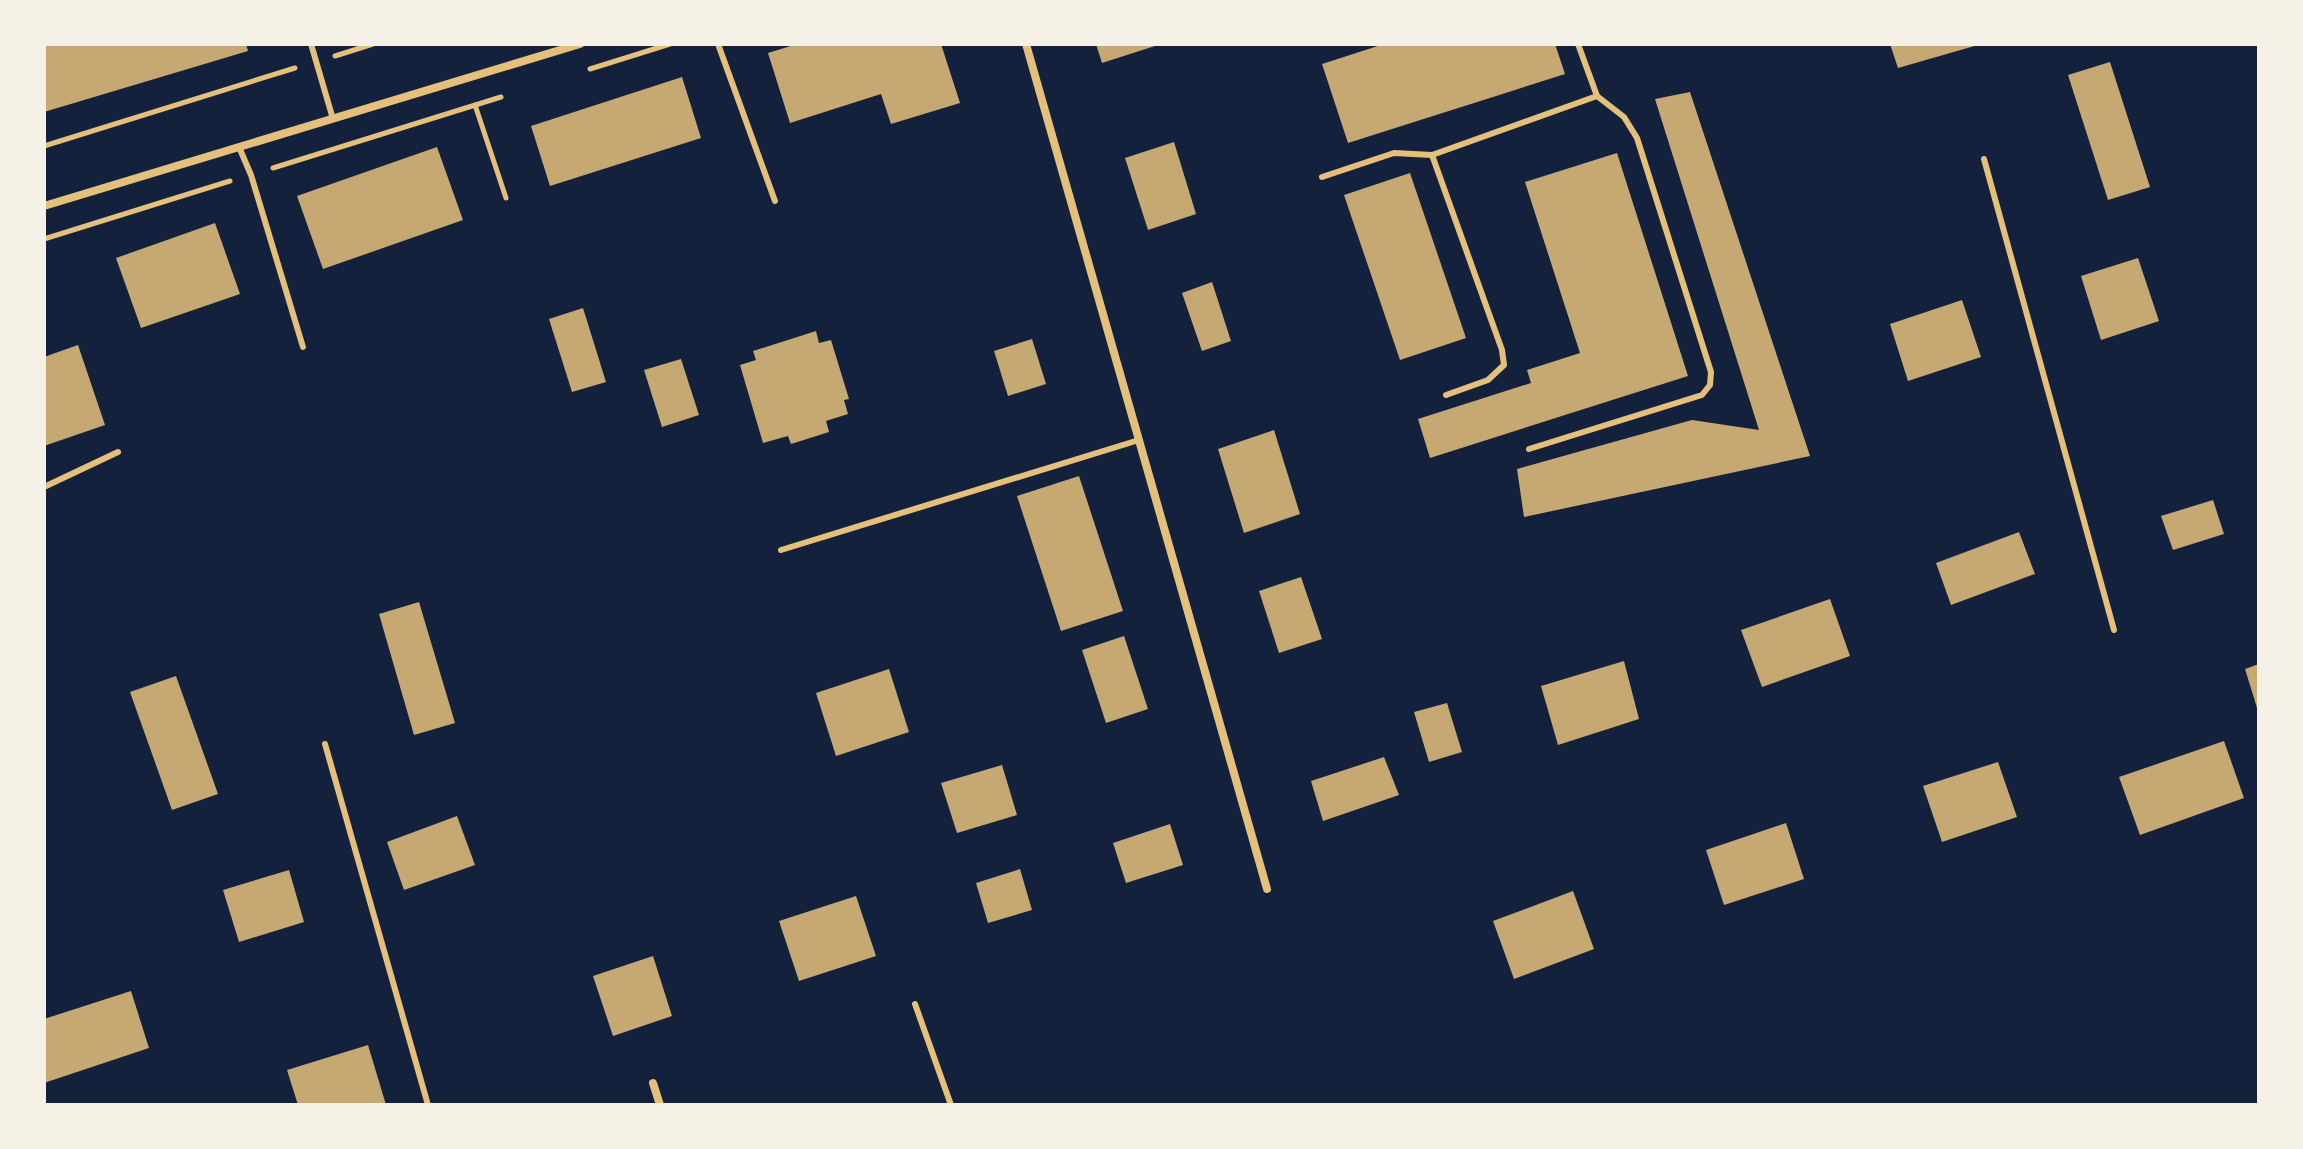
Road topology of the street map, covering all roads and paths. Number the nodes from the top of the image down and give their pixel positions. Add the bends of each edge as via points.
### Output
1 (311, 44) edge
2 (373, 44) edge
3 (580, 44) edge
4 (670, 44) edge
5 (718, 44) edge
6 (1026, 44) edge
7 (1578, 44) edge
8 (316, 62) junction
9 (580, 72) dead end
10 (505, 96) dead end
11 (1597, 96) junction
12 (475, 105) junction
13 (333, 119) junction
14 (44, 146) edge
15 (239, 147) junction
16 (1432, 155) junction
17 (1984, 159) dead end
18 (251, 175) junction
19 (1322, 177) dead end
20 (506, 198) dead end
21 (775, 201) dead end
22 (44, 206) edge
23 (44, 239) edge
24 (303, 347) dead end
25 (1446, 395) dead end
26 (1139, 440) junction
27 (1529, 449) dead end
28 (118, 452) dead end
29 (44, 487) edge
30 (781, 550) dead end
31 (2114, 630) dead end
32 (325, 744) dead end
33 (1267, 889) dead end
34 (915, 1004) dead end
35 (653, 1083) dead end
36 (428, 1105) edge
37 (660, 1105) edge
38 (951, 1105) edge

1 - 8 lane
2 - 8 path
3 - 13 street
4 - 9 path
5 - 21 lane
6 - 26 street
7 - 11 lane
8 - 13 lane
8 - 14 path
10 - 12 path
11 - 16 lane
11 - 27 lane via 1624,117 1637,138 1711,372 1710,385 1702,395
12 - 18 path
12 - 20 path
13 - 15 street
15 - 18 lane
15 - 22 street
16 - 19 lane via 1394,153
16 - 25 lane via 1504,365 1488,380
17 - 31 lane
18 - 23 path
18 - 24 lane
26 - 30 lane
26 - 33 street
28 - 29 lane
32 - 36 lane
34 - 38 lane
35 - 37 street

